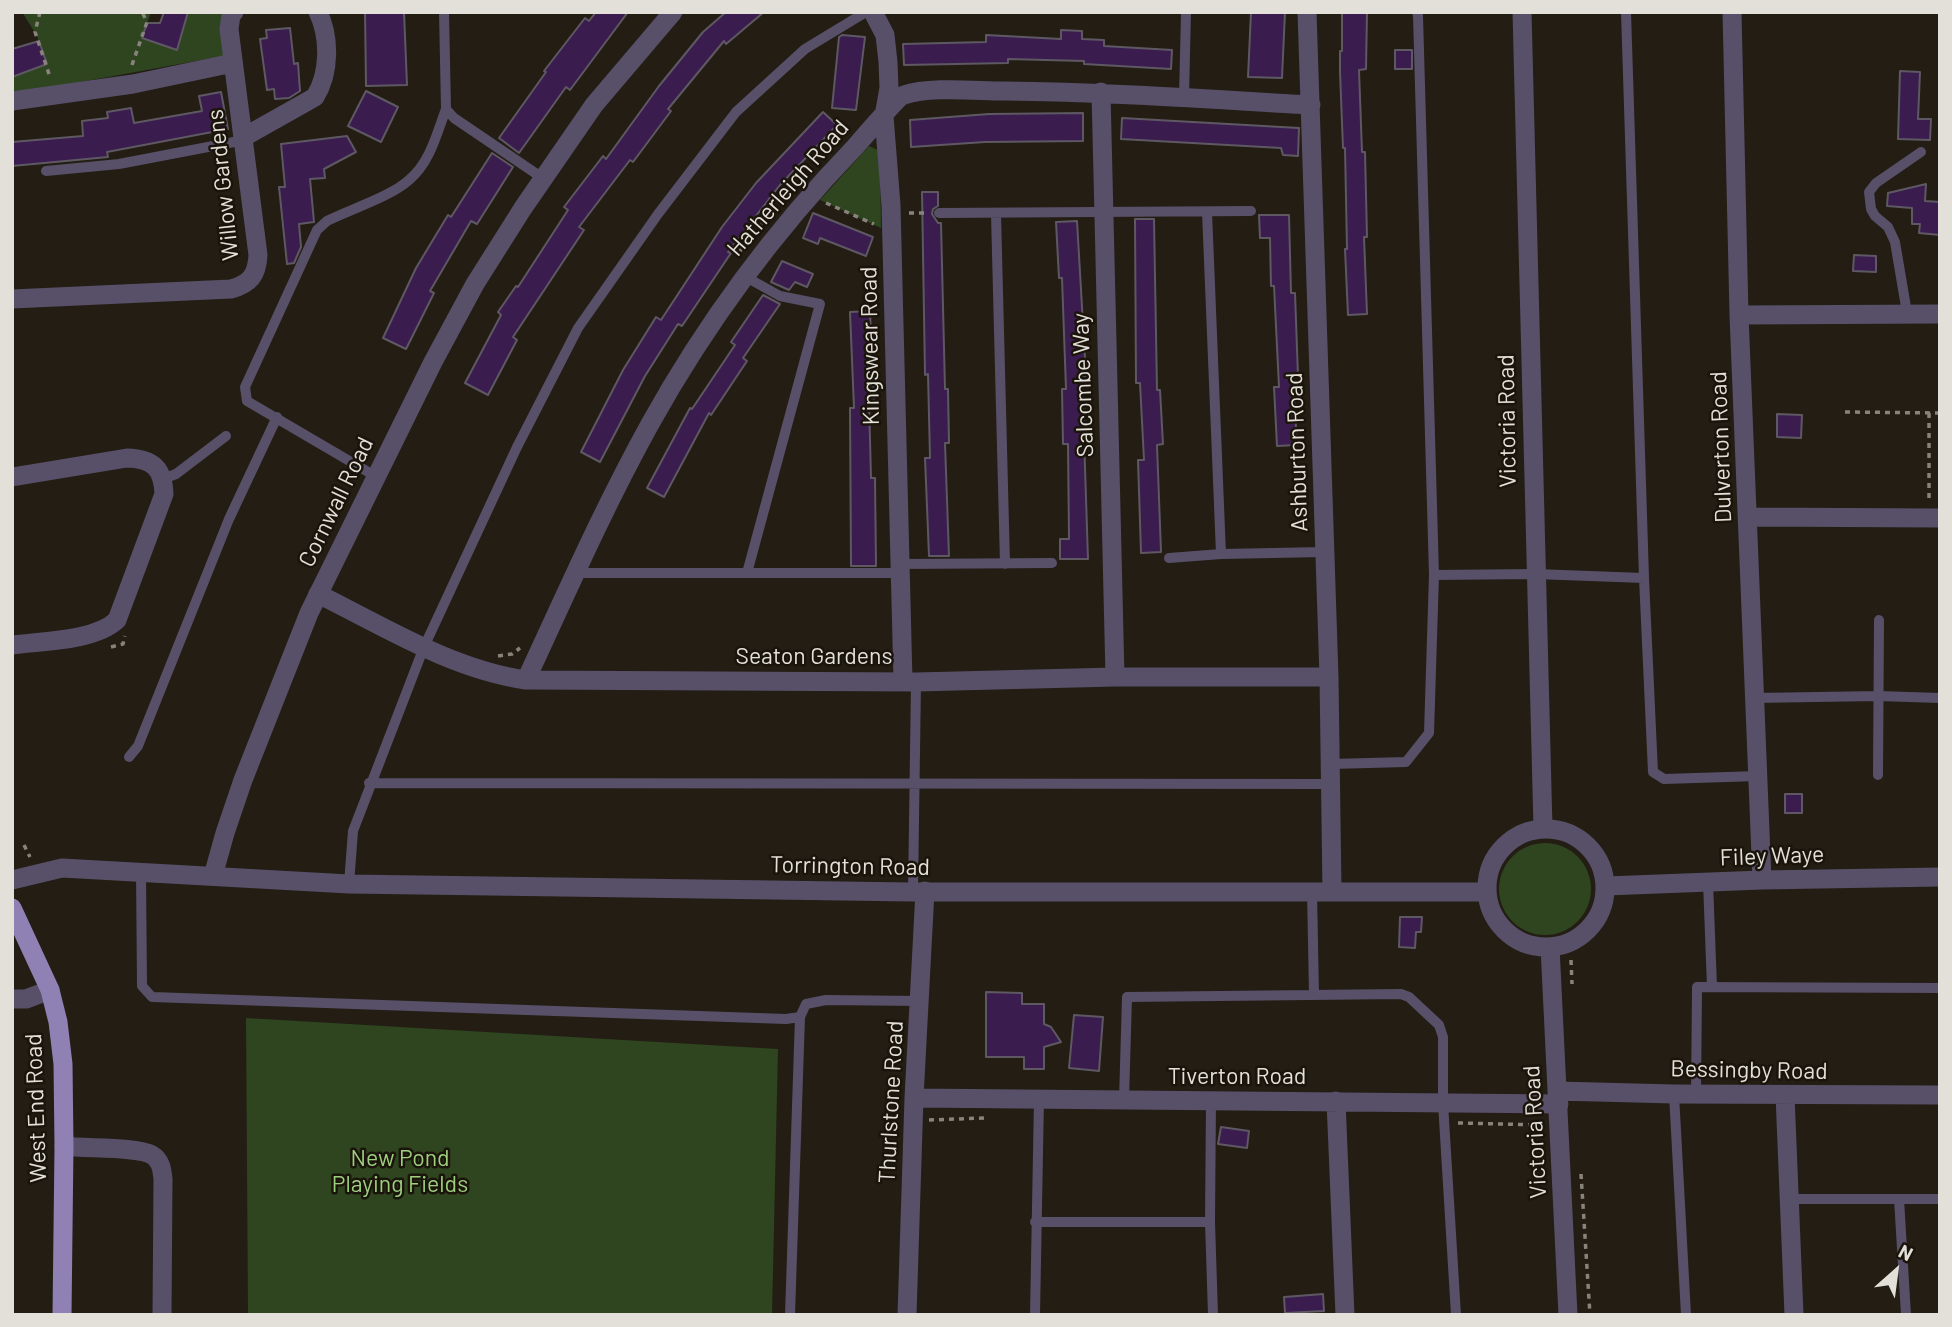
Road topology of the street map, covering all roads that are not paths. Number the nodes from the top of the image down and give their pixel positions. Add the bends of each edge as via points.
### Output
1 (234, 12) edge
2 (318, 12) edge
3 (444, 12) edge
4 (673, 12) edge
5 (866, 12) edge
6 (873, 12) edge
7 (1186, 12) edge
8 (1307, 12) edge
9 (1417, 12) edge
10 (1522, 12) edge
11 (1626, 12) edge
12 (1732, 12) edge
13 (233, 62) junction
14 (1101, 92) junction
15 (1184, 97) junction
16 (12, 101) edge
17 (1311, 105) junction
18 (446, 109) junction
19 (884, 116) junction
20 (244, 137) junction
21 (1921, 152) dead end
22 (46, 171) dead end
23 (544, 179) junction
24 (1251, 211) dead end
25 (1102, 212) junction
26 (1207, 212) junction
27 (939, 213) road end
28 (996, 214) junction
29 (744, 276) junction
30 (12, 299) edge
31 (1907, 313) junction
32 (1940, 314) edge
33 (1739, 315) junction
34 (277, 417) junction
35 (226, 436) dead end
36 (375, 476) junction
37 (12, 477) edge
38 (163, 479) junction
39 (1935, 510) edge
40 (1748, 517) junction
41 (1324, 552) junction
42 (1221, 554) junction
43 (1169, 558) dead end
44 (1052, 563) dead end
45 (1005, 564) junction
46 (900, 568) junction
47 (575, 573) junction
48 (747, 573) junction
49 (1434, 575) junction
50 (1535, 575) junction
51 (1644, 578) junction
52 (318, 594) junction
53 (1879, 620) dead end
54 (12, 645) edge
55 (424, 647) junction
56 (1115, 677) junction
57 (1329, 677) junction
58 (526, 680) junction
59 (909, 682) junction
60 (1878, 696) junction
61 (1754, 698) junction
62 (1940, 698) edge
63 (129, 757) dead end
64 (1331, 764) junction
65 (1878, 775) dead end
66 (1758, 776) junction
67 (369, 783) junction
68 (914, 783) junction
69 (1331, 784) junction
70 (1542, 828) junction
71 (141, 872) junction
72 (213, 876) junction
73 (1940, 877) edge
74 (12, 880) edge
75 (1762, 880) junction
76 (1708, 883) junction
77 (349, 884) junction
78 (1606, 886) junction
79 (919, 891) junction
80 (1322, 891) junction
81 (1487, 892) junction
82 (12, 908) edge
83 (1550, 947) junction
84 (1712, 987) junction
85 (1940, 988) edge
86 (50, 990) junction
87 (1314, 995) junction
88 (12, 999) edge
89 (920, 1001) junction
90 (800, 1017) junction
91 (1674, 1094) junction
92 (1696, 1094) junction
93 (1785, 1095) junction
94 (1940, 1095) edge
95 (915, 1098) junction
96 (1559, 1098) junction
97 (1039, 1099) junction
98 (1124, 1100) junction
99 (1212, 1100) junction
100 (1336, 1101) junction
101 (1443, 1103) junction
102 (64, 1146) junction
103 (1789, 1199) junction
104 (1899, 1199) junction
105 (1940, 1199) edge
106 (1035, 1222) junction
107 (1210, 1223) junction
108 (62, 1315) edge
109 (162, 1315) edge
110 (789, 1315) edge
111 (907, 1315) edge
112 (1035, 1315) edge
113 (1213, 1315) edge
114 (1345, 1315) edge
115 (1456, 1315) edge
116 (1569, 1315) edge
117 (1686, 1315) edge
118 (1794, 1315) edge
119 (1906, 1315) edge

1 - 13 street, Willow Gardens via 229,29
2 - 20 street via 324,24 326,58 321,87 314,97
3 - 18 lane
4 - 23 street, Cornwall Road via 594,105
5 - 55 lane via 804,49 736,111 578,328
6 - 19 street, Kingswear Road via 885,35 888,62
7 - 15 lane
8 - 17 street, Ashburton Road
9 - 49 lane
10 - 50 street, Victoria Road
11 - 51 lane
12 - 33 street, Dulverton Road
13 - 16 street via 133,84
13 - 20 street, Willow Gardens
14 - 15 street, Hatherleigh Road
14 - 19 street, Hatherleigh Road via 915,92 900,96
14 - 25 street, Salcombe Way
15 - 17 street, Hatherleigh Road
17 - 41 street, Ashburton Road
18 - 23 lane
18 - 34 lane via 428,154 409,181 317,230 246,387 247,401
19 - 29 street, Hatherleigh Road via 790,217
19 - 46 street, Kingswear Road via 891,205
20 - 22 lane via 119,164
20 - 30 street, Willow Gardens via 258,256 253,278 243,285
21 - 31 lane via 1870,192 1871,209 1895,242
23 - 36 street, Cornwall Road via 475,284
24 - 26 lane
25 - 26 lane
25 - 28 lane
25 - 56 street, Salcombe Way
26 - 42 lane
27 - 28 lane
28 - 45 lane
29 - 47 street, Hatherleigh Road via 651,422
29 - 48 lane via 780,296 820,304
31 - 32 street
31 - 33 street
33 - 40 street, Dulverton Road
34 - 36 lane
34 - 63 lane via 229,519 138,746
35 - 38 lane
36 - 52 street, Cornwall Road
37 - 38 street via 127,458 143,459 156,467
38 - 54 street via 164,494 117,620 95,634
39 - 40 street
40 - 61 street, Dulverton Road
41 - 42 lane
41 - 57 street, Ashburton Road
42 - 43 lane
44 - 45 lane
45 - 46 lane
46 - 48 lane
46 - 59 street, Kingswear Road
47 - 48 lane
47 - 58 street, Hatherleigh Road
49 - 50 lane
49 - 64 lane via 1429,733 1406,762
50 - 51 lane
50 - 70 street, Victoria Road
51 - 66 lane via 1653,772 1664,779
52 - 55 street, Seaton Gardens
52 - 72 street, Cornwall Road via 243,780
53 - 60 lane
55 - 58 street, Seaton Gardens via 500,676
55 - 67 lane
56 - 57 street, Seaton Gardens
56 - 59 street, Seaton Gardens
57 - 64 street, Ashburton Road
58 - 59 street, Seaton Gardens
59 - 68 lane
60 - 61 lane
60 - 62 lane
60 - 65 lane
61 - 66 street, Dulverton Road
64 - 69 street, Ashburton Road
66 - 75 street, Dulverton Road
67 - 68 lane
67 - 77 lane via 352,831
68 - 69 lane
68 - 79 lane
69 - 80 street, Ashburton Road
70 - 78 street via 1579,838 1593,851
70 - 81 street via 1506,844 1494,859
71 - 72 street
71 - 74 street via 62,868
71 - 90 lane via 142,986 152,997
72 - 77 street, Torrington Road
73 - 75 street, Filey Waye
75 - 76 street, Filey Waye
76 - 78 street, Filey Waye
76 - 84 lane
77 - 79 street, Torrington Road
78 - 83 street via 1596,921 1583,934
79 - 80 street, Torrington Road
79 - 89 street, Thurlstone Road
80 - 81 street, Torrington Road
80 - 87 lane
81 - 83 street via 1503,928 1524,942
82 - 86 main road, West End Road
83 - 96 street, Victoria Road
84 - 85 lane
84 - 92 lane via 1697,987
86 - 88 street
86 - 102 main road, West End Road via 62,1064
87 - 98 lane via 1127,997
87 - 101 lane via 1401,993 1409,997 1439,1025 1443,1037
89 - 90 lane via 826,1000 806,1004
89 - 95 street, Thurlstone Road
90 - 110 lane
91 - 92 street, Bessingby Road
91 - 96 street, Bessingby Road
91 - 117 lane
92 - 93 street, Bessingby Road
93 - 94 street, Bessingby Road
93 - 103 street
95 - 97 street, Tiverton Road
95 - 111 street, Thurlstone Road
96 - 101 street, Tiverton Road
96 - 116 street, Victoria Road
97 - 98 street, Tiverton Road
97 - 106 lane
98 - 99 street, Tiverton Road
99 - 100 street, Tiverton Road
99 - 107 lane
100 - 101 street, Tiverton Road
100 - 114 street
101 - 115 lane
102 - 108 main road, West End Road
102 - 109 street via 140,1151 160,1163
103 - 104 lane
103 - 118 street
104 - 105 lane
104 - 119 lane
106 - 107 lane
106 - 112 lane
107 - 113 lane

